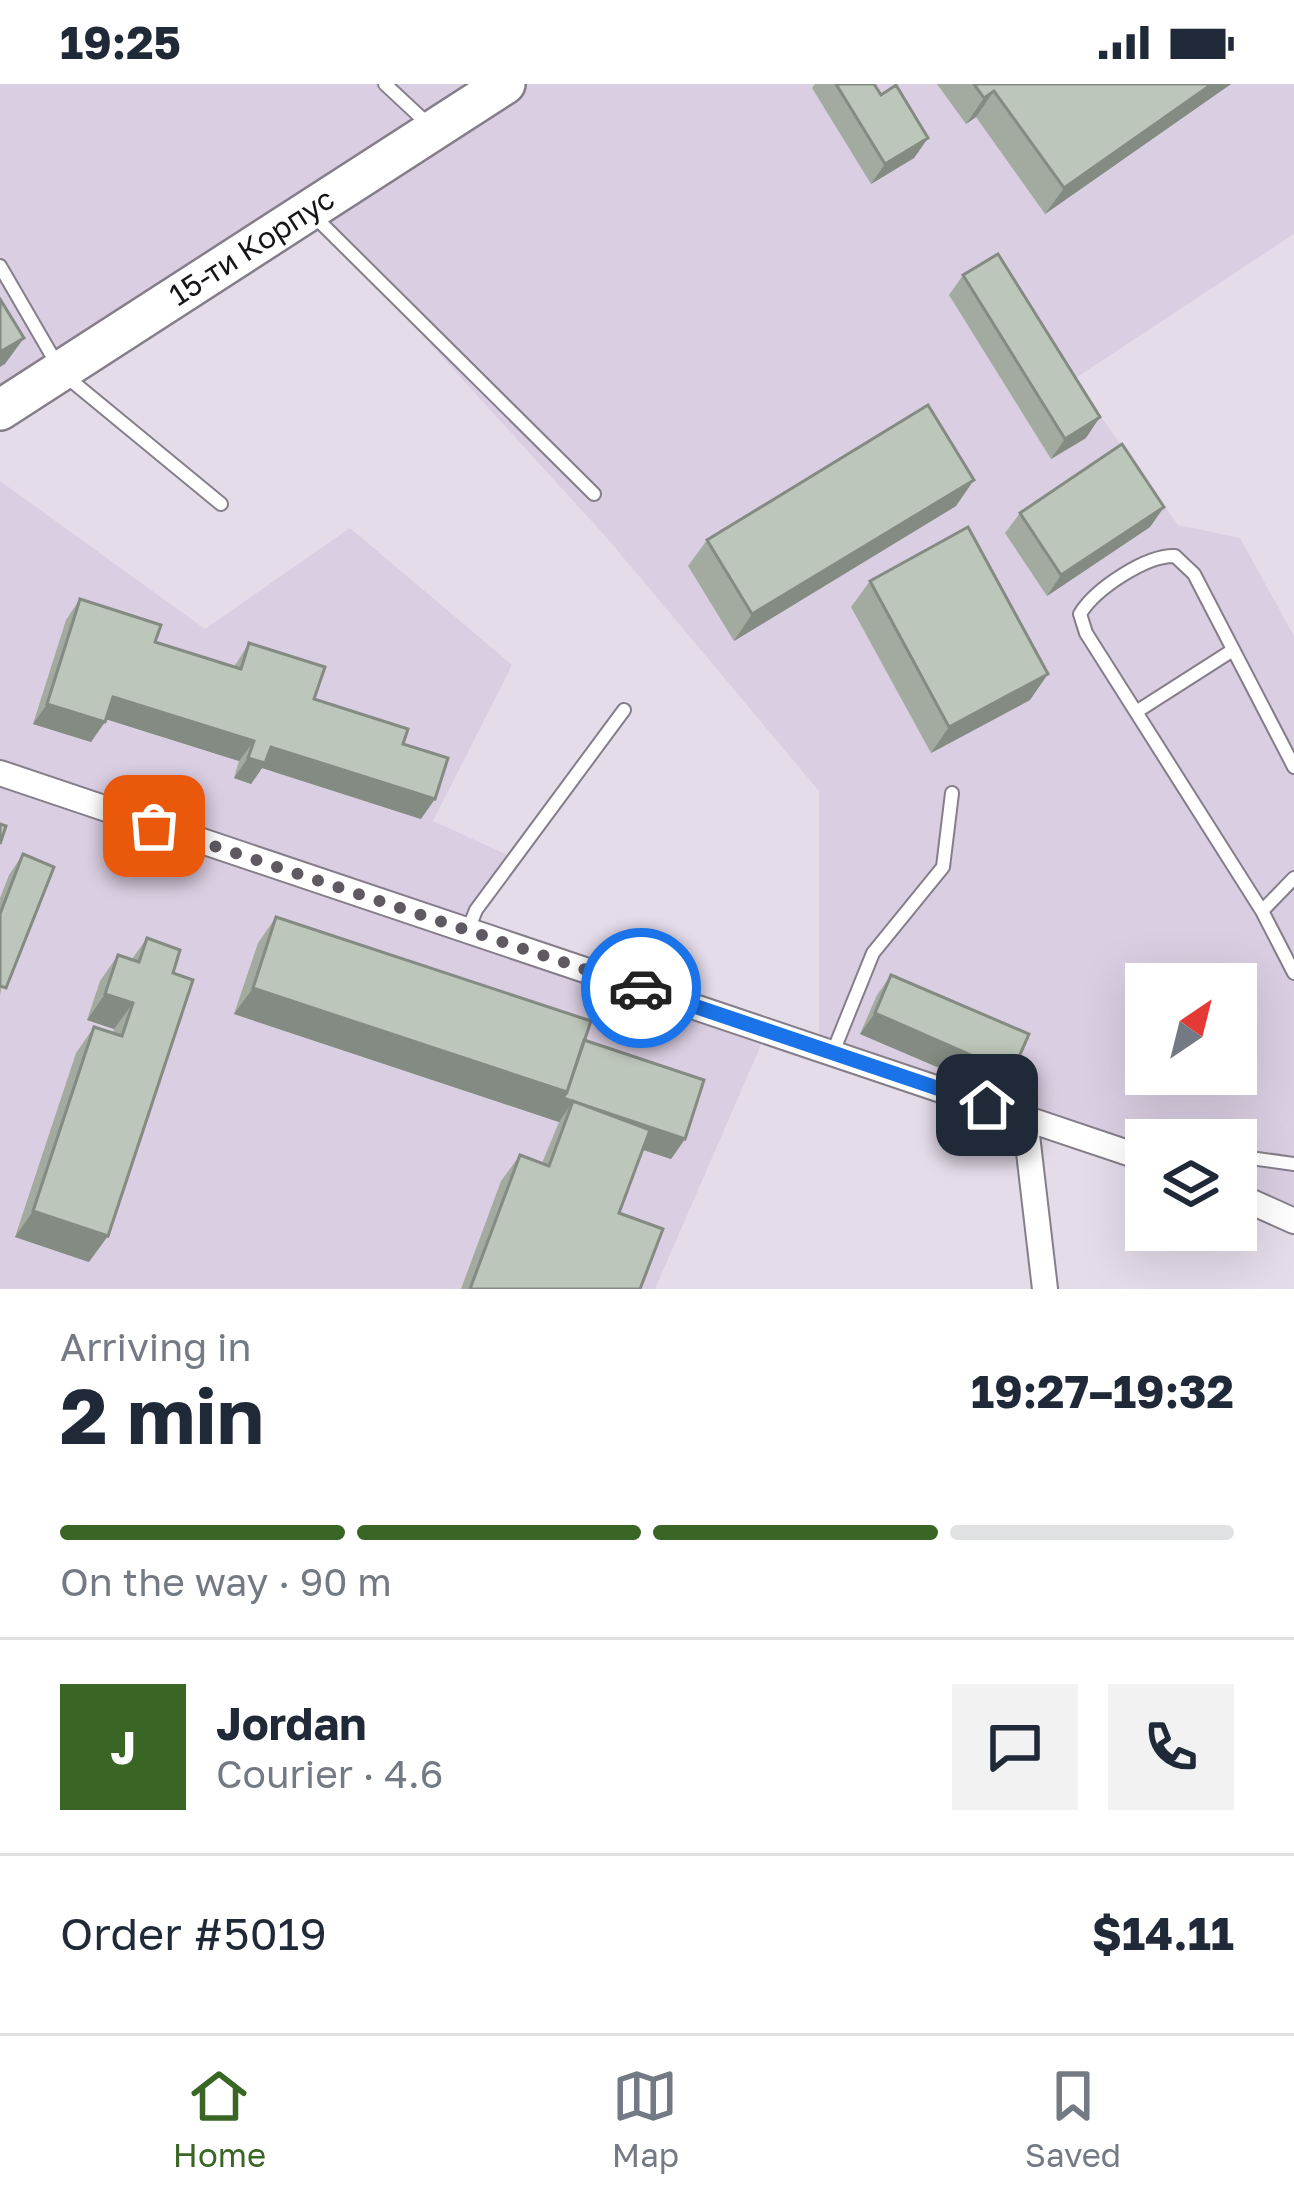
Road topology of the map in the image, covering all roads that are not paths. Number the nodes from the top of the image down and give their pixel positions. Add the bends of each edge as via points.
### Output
1 (385, 84) edge
2 (505, 84) edge
3 (434, 130) junction
4 (309, 211) junction
5 (0, 266) edge
6 (62, 373) junction
7 (0, 410) edge
8 (594, 494) dead end
9 (221, 504) dead end
10 (1233, 650) junction
11 (624, 710) dead end
12 (1136, 712) junction
13 (1294, 767) edge
14 (0, 773) edge
15 (952, 793) dead end
16 (1294, 878) edge
17 (1262, 911) junction
18 (467, 931) junction
19 (1294, 973) edge
20 (833, 1052) junction
21 (1025, 1118) junction
22 (1125, 1152) edge
23 (1257, 1159) edge
24 (1294, 1164) edge
25 (1257, 1204) edge
26 (1294, 1221) edge
27 (1046, 1289) edge

1 - 3 lane
2 - 3 main road, 15-ти Корпус
3 - 4 main road, 15-ти Корпус
4 - 6 main road, 15-ти Корпус
4 - 8 lane
5 - 6 lane
6 - 7 main road, 15-ти Корпус
6 - 9 lane
10 - 12 lane
10 - 12 lane via 1194,574 1175,556 1159,556 1088,601 1080,614 1086,633
10 - 13 lane
11 - 18 lane
12 - 17 lane
14 - 18 street
15 - 20 lane via 944,867 873,953
16 - 17 lane
17 - 19 lane
18 - 20 street
20 - 21 street
21 - 22 street
21 - 27 street
23 - 24 lane
25 - 26 street

